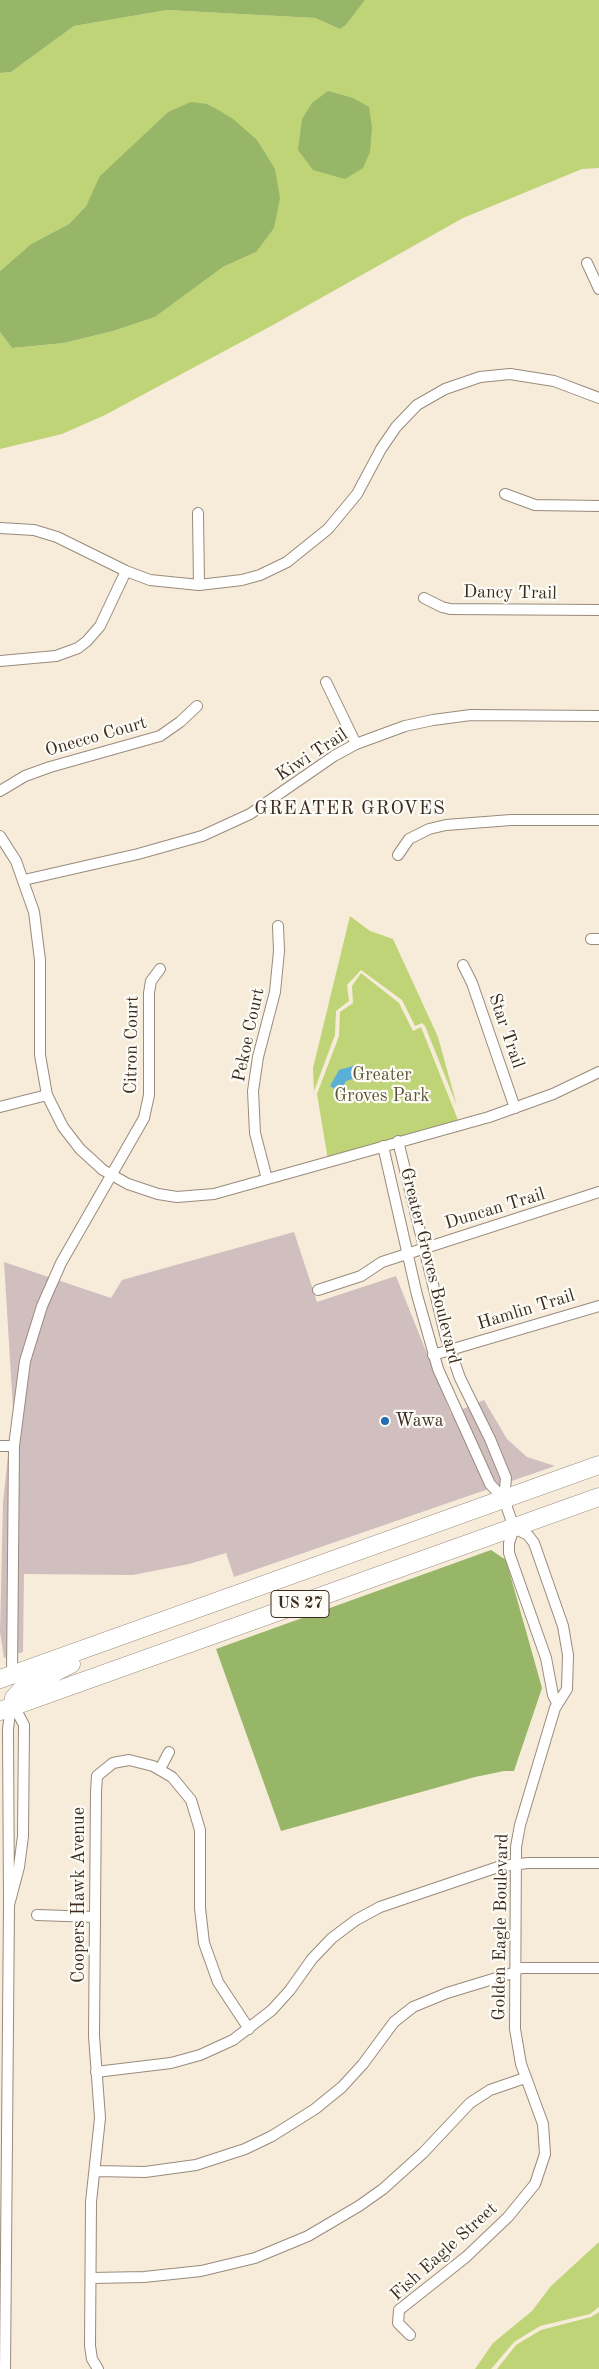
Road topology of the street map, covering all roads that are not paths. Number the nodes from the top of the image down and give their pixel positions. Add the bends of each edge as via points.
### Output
1 (588, 263) dead end
2 (599, 289) edge
3 (599, 398) edge
4 (504, 494) dead end
5 (599, 506) edge
6 (198, 513) dead end
7 (0, 528) edge
8 (126, 571) junction
9 (199, 585) junction
10 (424, 598) dead end
11 (599, 610) edge
12 (0, 661) edge
13 (326, 682) dead end
14 (197, 706) dead end
15 (599, 716) edge
16 (356, 744) junction
17 (0, 792) edge
18 (599, 820) edge
19 (0, 836) edge
20 (398, 855) dead end
21 (24, 880) junction
22 (278, 926) dead end
23 (464, 965) dead end
24 (160, 969) dead end
25 (599, 1072) edge
26 (47, 1095) junction
27 (0, 1107) edge
28 (515, 1108) junction
29 (398, 1142) junction
30 (383, 1146) junction
31 (111, 1175) junction
32 (267, 1179) junction
33 (599, 1192) edge
34 (423, 1249) junction
35 (407, 1254) junction
36 (318, 1290) dead end
37 (599, 1306) edge
38 (449, 1350) junction
39 (434, 1355) junction
40 (0, 1446) edge
41 (14, 1446) junction
42 (599, 1466) edge
43 (599, 1498) edge
44 (504, 1499) junction
45 (514, 1528) junction
46 (216, 1602) junction
47 (6, 1677) edge
48 (556, 1703) junction
49 (7, 1708) edge
50 (169, 1752) dead end
51 (160, 1769) junction
52 (7, 1781) junction
53 (24, 1781) junction
54 (516, 1863) junction
55 (599, 1863) edge
56 (9, 1905) junction
57 (37, 1915) dead end
58 (95, 1917) junction
59 (599, 1968) edge
60 (516, 1970) junction
61 (249, 2029) junction
62 (96, 2072) junction
63 (525, 2078) junction
64 (538, 2109) joint
65 (95, 2171) junction
66 (91, 2278) junction
67 (410, 2335) dead end
68 (5, 2369) edge
69 (98, 2369) edge

1 - 2 street
3 - 9 street via 554,382 510,374 480,377 445,389 417,405 396,427 356,494 333,523 308,546 287,562 260,575
4 - 5 street via 534,505
6 - 9 street
7 - 8 street via 34,530 57,537
8 - 9 street via 150,580
8 - 12 street via 100,626 78,648 56,656
10 - 11 street, Dancy Trail via 450,609
13 - 16 street
14 - 17 street, Onecco Court via 160,736 50,767 25,776
15 - 16 street, Kiwi Trail via 491,715 434,720 386,732
16 - 21 street, Kiwi Trail via 256,810 210,833 146,852
18 - 20 street via 511,820 446,825 409,839
19 - 21 street
21 - 26 street via 38,937 40,1055
22 - 32 street, Pekoe Court via 275,992 253,1091 255,1133
23 - 28 street, Star Trail
24 - 31 street, Citron Court via 151,981 149,993 149,1095 146,1110
25 - 28 street
26 - 27 street
26 - 31 street via 68,1135 87,1157
28 - 29 street
29 - 30 street
29 - 34 street, Greater Groves Boulevard
30 - 32 street
30 - 35 street, Greater Groves Boulevard
31 - 32 street via 151,1192 177,1197 214,1194
31 - 41 street, Citron Court via 61,1263 42,1306 25,1361
33 - 34 street, Duncan Trail
34 - 35 street, Duncan Trail
34 - 38 street, Greater Groves Boulevard
35 - 36 street, Duncan Trail via 382,1262 361,1276
35 - 39 street, Greater Groves Boulevard
37 - 38 street, Hamlin Trail
38 - 39 street, Hamlin Trail
38 - 44 street, Greater Groves Boulevard via 506,1478
39 - 44 street, Greater Groves Boulevard via 446,1389 490,1484
40 - 41 street
41 - 47 street, Citron Court
42 - 44 highway, US 27
43 - 45 highway, US 27
44 - 45 street, Greater Groves Boulevard
44 - 46 highway, US 27
45 - 48 street via 509,1553 546,1658
45 - 48 street, Golden Eagle Boulevard via 528,1535 534,1543 566,1635 567,1689
45 - 49 highway, US 27
46 - 47 highway, US 27
46 - 49 highway via 204,1617 74,1663 26,1686
48 - 54 street, Golden Eagle Boulevard via 520,1825
49 - 52 street
49 - 53 street via 24,1725
50 - 51 street
51 - 58 street, Coopers Hawk Avenue via 140,1761 123,1760 106,1766 97,1776
51 - 61 street, Coopers Hawk Avenue via 182,1788 197,1815 200,1918 204,1943 218,1982
52 - 53 street
52 - 56 street
53 - 56 street via 21,1856
54 - 55 street
54 - 60 street, Golden Eagle Boulevard
54 - 61 street via 482,1871 388,1904 356,1920 325,1945 284,1997
56 - 68 street
57 - 58 street
58 - 62 street, Coopers Hawk Avenue
59 - 60 street
60 - 63 street, Golden Eagle Boulevard via 515,2029
60 - 65 street via 413,2006 394,2022 342,2087 301,2119 245,2149 196,2165 145,2172
61 - 62 street via 225,2044 191,2058 149,2067
62 - 65 street, Coopers Hawk Avenue via 100,2118
63 - 64 street, Golden Eagle Boulevard
63 - 66 street via 490,2090 470,2103 422,2154 383,2189 308,2236 255,2258 201,2271
64 - 67 street, Fish Eagle Street via 545,2145 543,2165 535,2184 484,2241 403,2305 397,2316 398,2323
65 - 66 street, Coopers Hawk Avenue via 91,2202
66 - 69 street, Coopers Hawk Avenue via 90,2346

